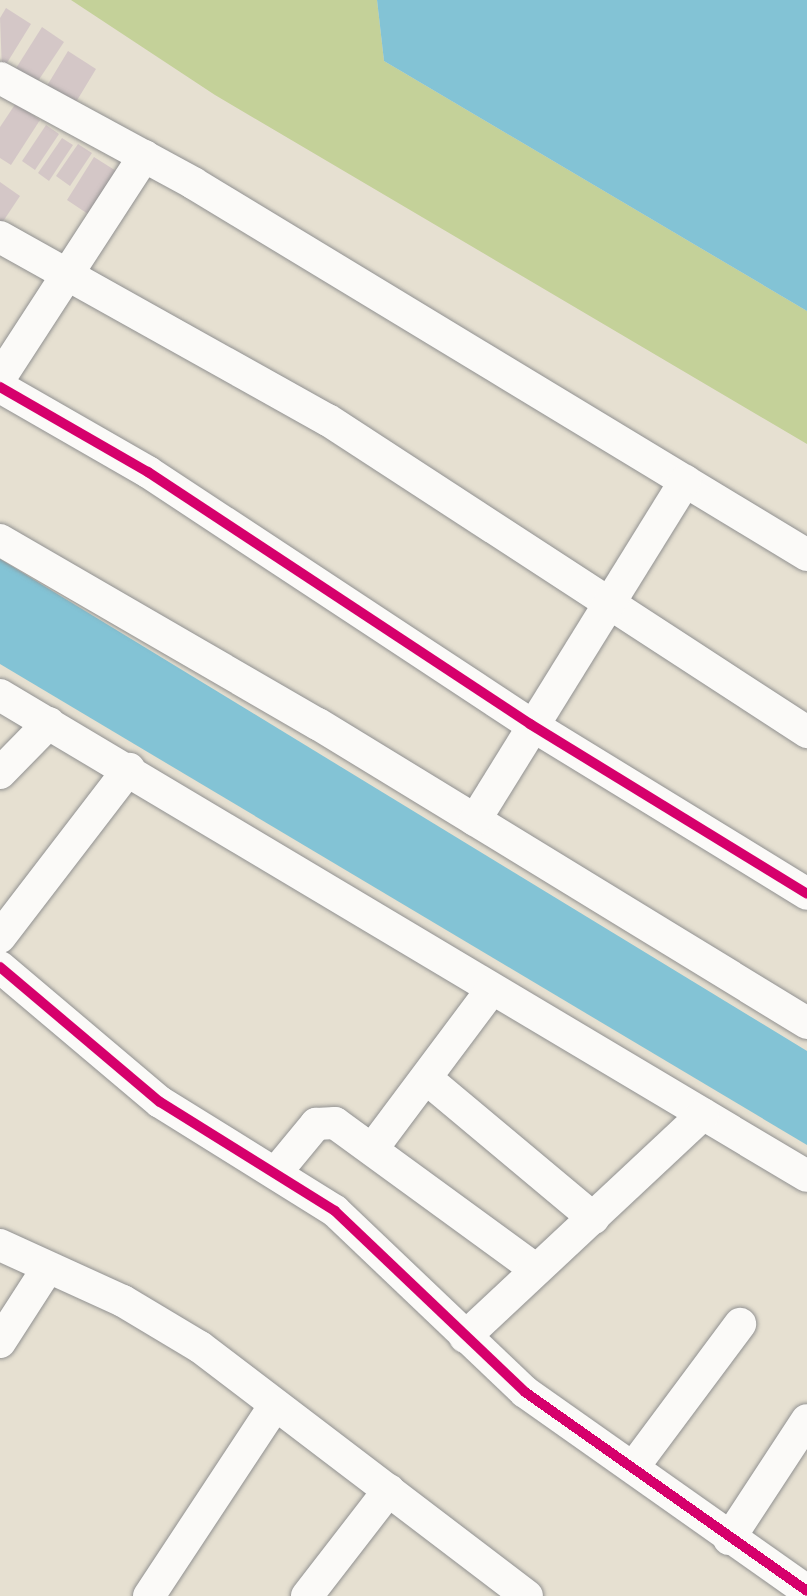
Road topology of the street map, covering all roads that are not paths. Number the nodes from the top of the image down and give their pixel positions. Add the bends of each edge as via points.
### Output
1 (0, 78) edge
2 (144, 156) junction
3 (0, 237) edge
4 (65, 274) junction
5 (0, 379) edge
6 (0, 387) edge
7 (685, 481) junction
8 (0, 540) edge
9 (807, 555) edge
10 (607, 607) junction
11 (0, 695) edge
12 (49, 723) junction
13 (530, 724) junction
14 (807, 732) edge
15 (129, 769) junction
16 (0, 773) edge
17 (475, 820) junction
18 (807, 894) edge
19 (0, 937) edge
20 (0, 967) edge
21 (491, 990) junction
22 (807, 1023) edge
23 (427, 1079) junction
24 (703, 1114) junction
25 (373, 1148) junction
26 (278, 1170) junction
27 (807, 1176) edge
28 (593, 1218) junction
29 (0, 1245) edge
30 (47, 1269) junction
31 (535, 1269) junction
32 (740, 1324) dead end
33 (464, 1337) junction
34 (0, 1342) edge
35 (275, 1405) junction
36 (807, 1420) edge
37 (635, 1465) junction
38 (389, 1490) junction
39 (729, 1539) junction
40 (807, 1591) edge
41 (149, 1596) edge
42 (307, 1596) edge
43 (527, 1596) edge

1 - 2 street
2 - 4 street
2 - 7 street
3 - 4 street
4 - 5 street
4 - 10 street via 328,420
6 - 13 street via 148,472
7 - 9 street
7 - 10 street
8 - 17 street
10 - 13 street
10 - 14 street
11 - 12 street
12 - 15 street
12 - 16 street
13 - 17 street
13 - 18 street
15 - 19 street
15 - 21 street
17 - 22 street
20 - 26 street via 160,1102
21 - 23 street
21 - 24 street
23 - 25 street
23 - 28 street
24 - 27 street
24 - 28 street
25 - 26 street via 325,1120
25 - 31 street
26 - 33 street via 335,1211
28 - 31 street
29 - 30 street
30 - 34 street
30 - 35 street via 167,1327
31 - 33 street
32 - 37 street
33 - 37 street via 525,1392
35 - 38 street
35 - 41 street
36 - 39 street
37 - 39 street
38 - 42 street
38 - 43 street
39 - 40 street

